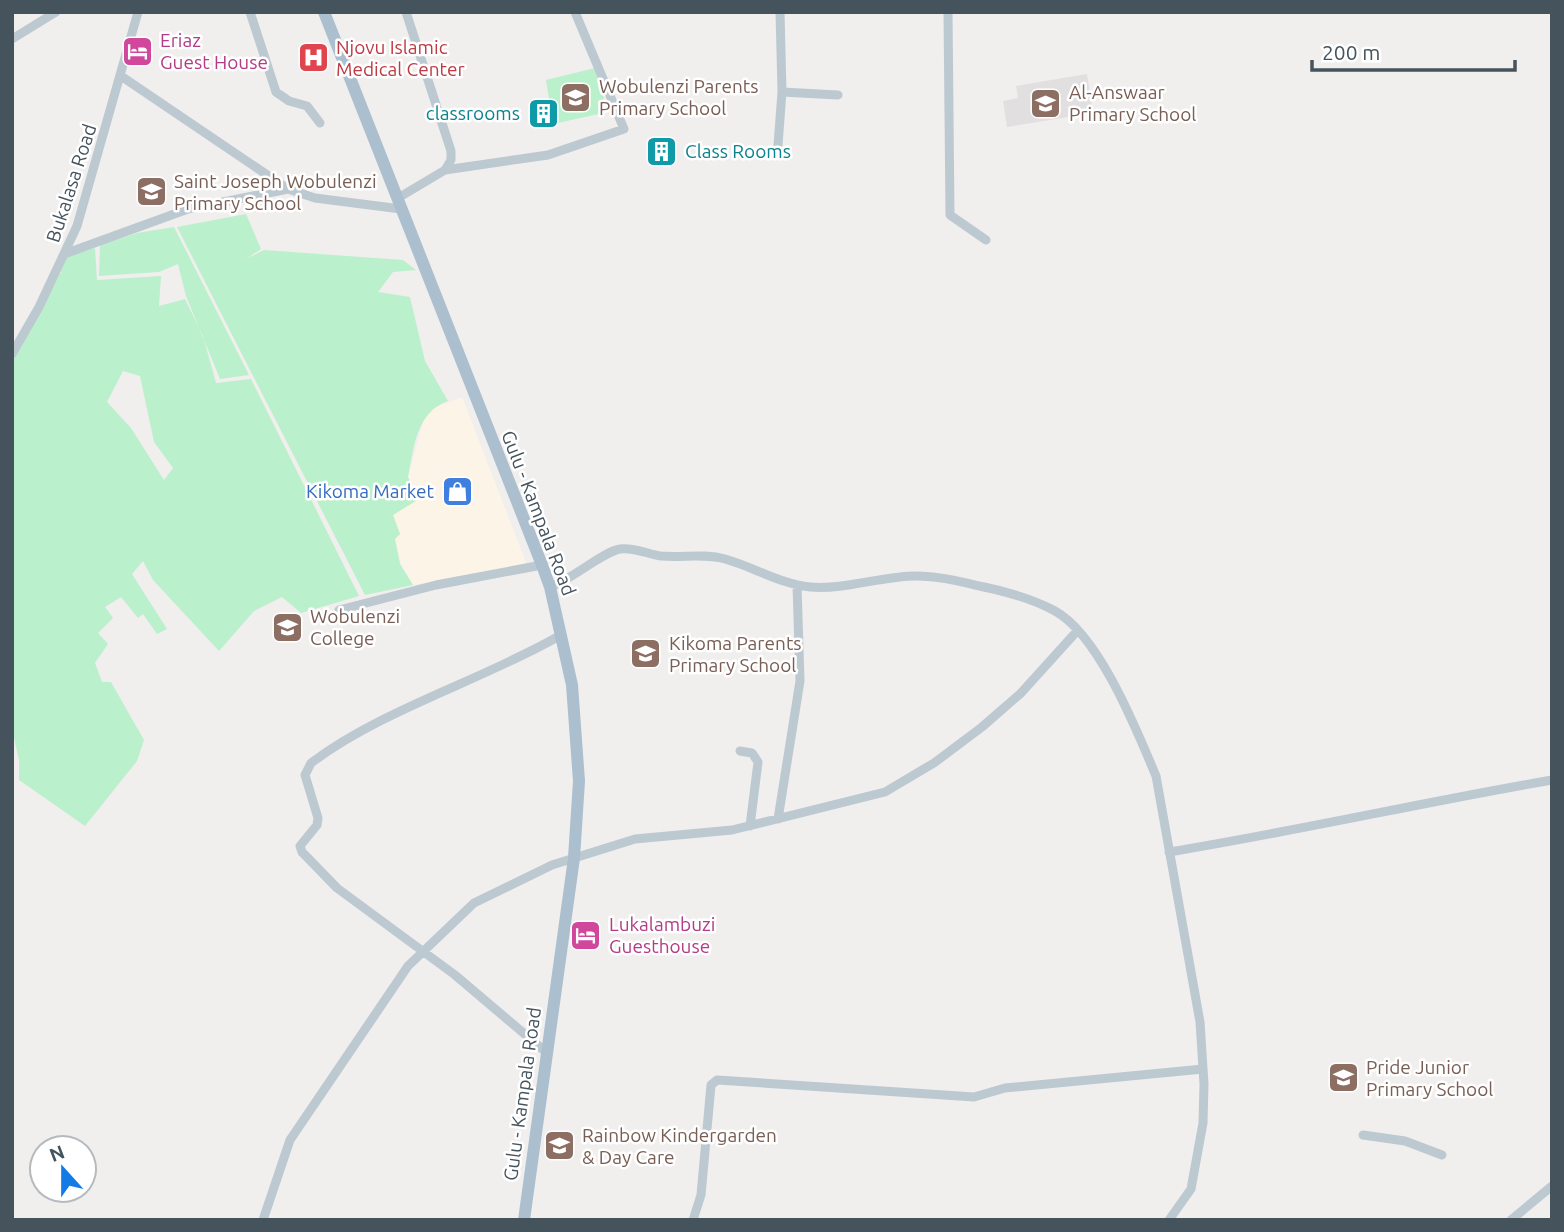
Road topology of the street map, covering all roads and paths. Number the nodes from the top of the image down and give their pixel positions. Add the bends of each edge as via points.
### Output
1 (56, 12) edge
2 (138, 12) edge
3 (250, 12) edge
4 (324, 12) edge
5 (406, 12) edge
6 (575, 12) edge
7 (780, 12) edge
8 (948, 12) edge
9 (12, 39) edge
10 (121, 76) junction
11 (782, 92) junction
12 (838, 95) dead end
13 (320, 123) dead end
14 (778, 145) dead end
15 (445, 170) junction
16 (288, 189) junction
17 (400, 203) junction
18 (986, 240) dead end
19 (66, 253) junction
20 (12, 354) edge
21 (542, 565) junction
22 (797, 585) junction
23 (550, 587) junction
24 (339, 610) dead end
25 (1077, 630) junction
26 (561, 635) junction
27 (740, 751) dead end
28 (1552, 780) edge
29 (778, 819) junction
30 (750, 826) junction
31 (1169, 852) junction
32 (574, 858) junction
33 (421, 952) junction
34 (547, 1053) junction
35 (1203, 1069) junction
36 (1363, 1135) dead end
37 (1442, 1155) dead end
38 (1552, 1186) edge
39 (263, 1220) edge
40 (524, 1220) edge
41 (692, 1220) edge
42 (1169, 1220) edge
43 (1511, 1220) edge

1 - 9 street
2 - 10 street, Bukalasa Road
3 - 13 street via 276,92 307,106
4 - 17 main road, Gulu - Kampala Road
5 - 15 street via 451,151
6 - 15 street via 624,129 548,155
7 - 11 street
8 - 18 street via 950,215
10 - 16 street
10 - 19 street, Bukalasa Road
11 - 12 street
11 - 14 street
15 - 17 street
16 - 17 street via 314,198
16 - 19 street via 188,209
17 - 21 main road, Gulu - Kampala Road
19 - 20 street, Bukalasa Road
21 - 23 main road, Gulu - Kampala Road
21 - 24 street
22 - 23 street via 713,557 622,549
22 - 25 street via 939,578 1003,591 1055,611
22 - 29 street via 800,681
23 - 26 main road, Gulu - Kampala Road
25 - 29 street via 1021,693 934,764 875,796
25 - 31 street via 1141,738 1156,776
26 - 32 main road, Gulu - Kampala Road via 573,695 578,757
26 - 33 street via 400,713 306,768 318,818 300,846 302,852 337,888
27 - 30 street via 752,753 758,762
28 - 31 street
29 - 30 street
30 - 32 street via 635,839
31 - 35 street via 1200,1022
32 - 33 street via 488,894
32 - 34 main road, Gulu - Kampala Road
33 - 34 street
33 - 39 street via 290,1140
34 - 40 main road, Gulu - Kampala Road
35 - 41 street via 1005,1088 974,1097 717,1080 711,1085 701,1195
35 - 42 street via 1203,1124 1191,1189
36 - 37 street via 1405,1141
38 - 43 street

